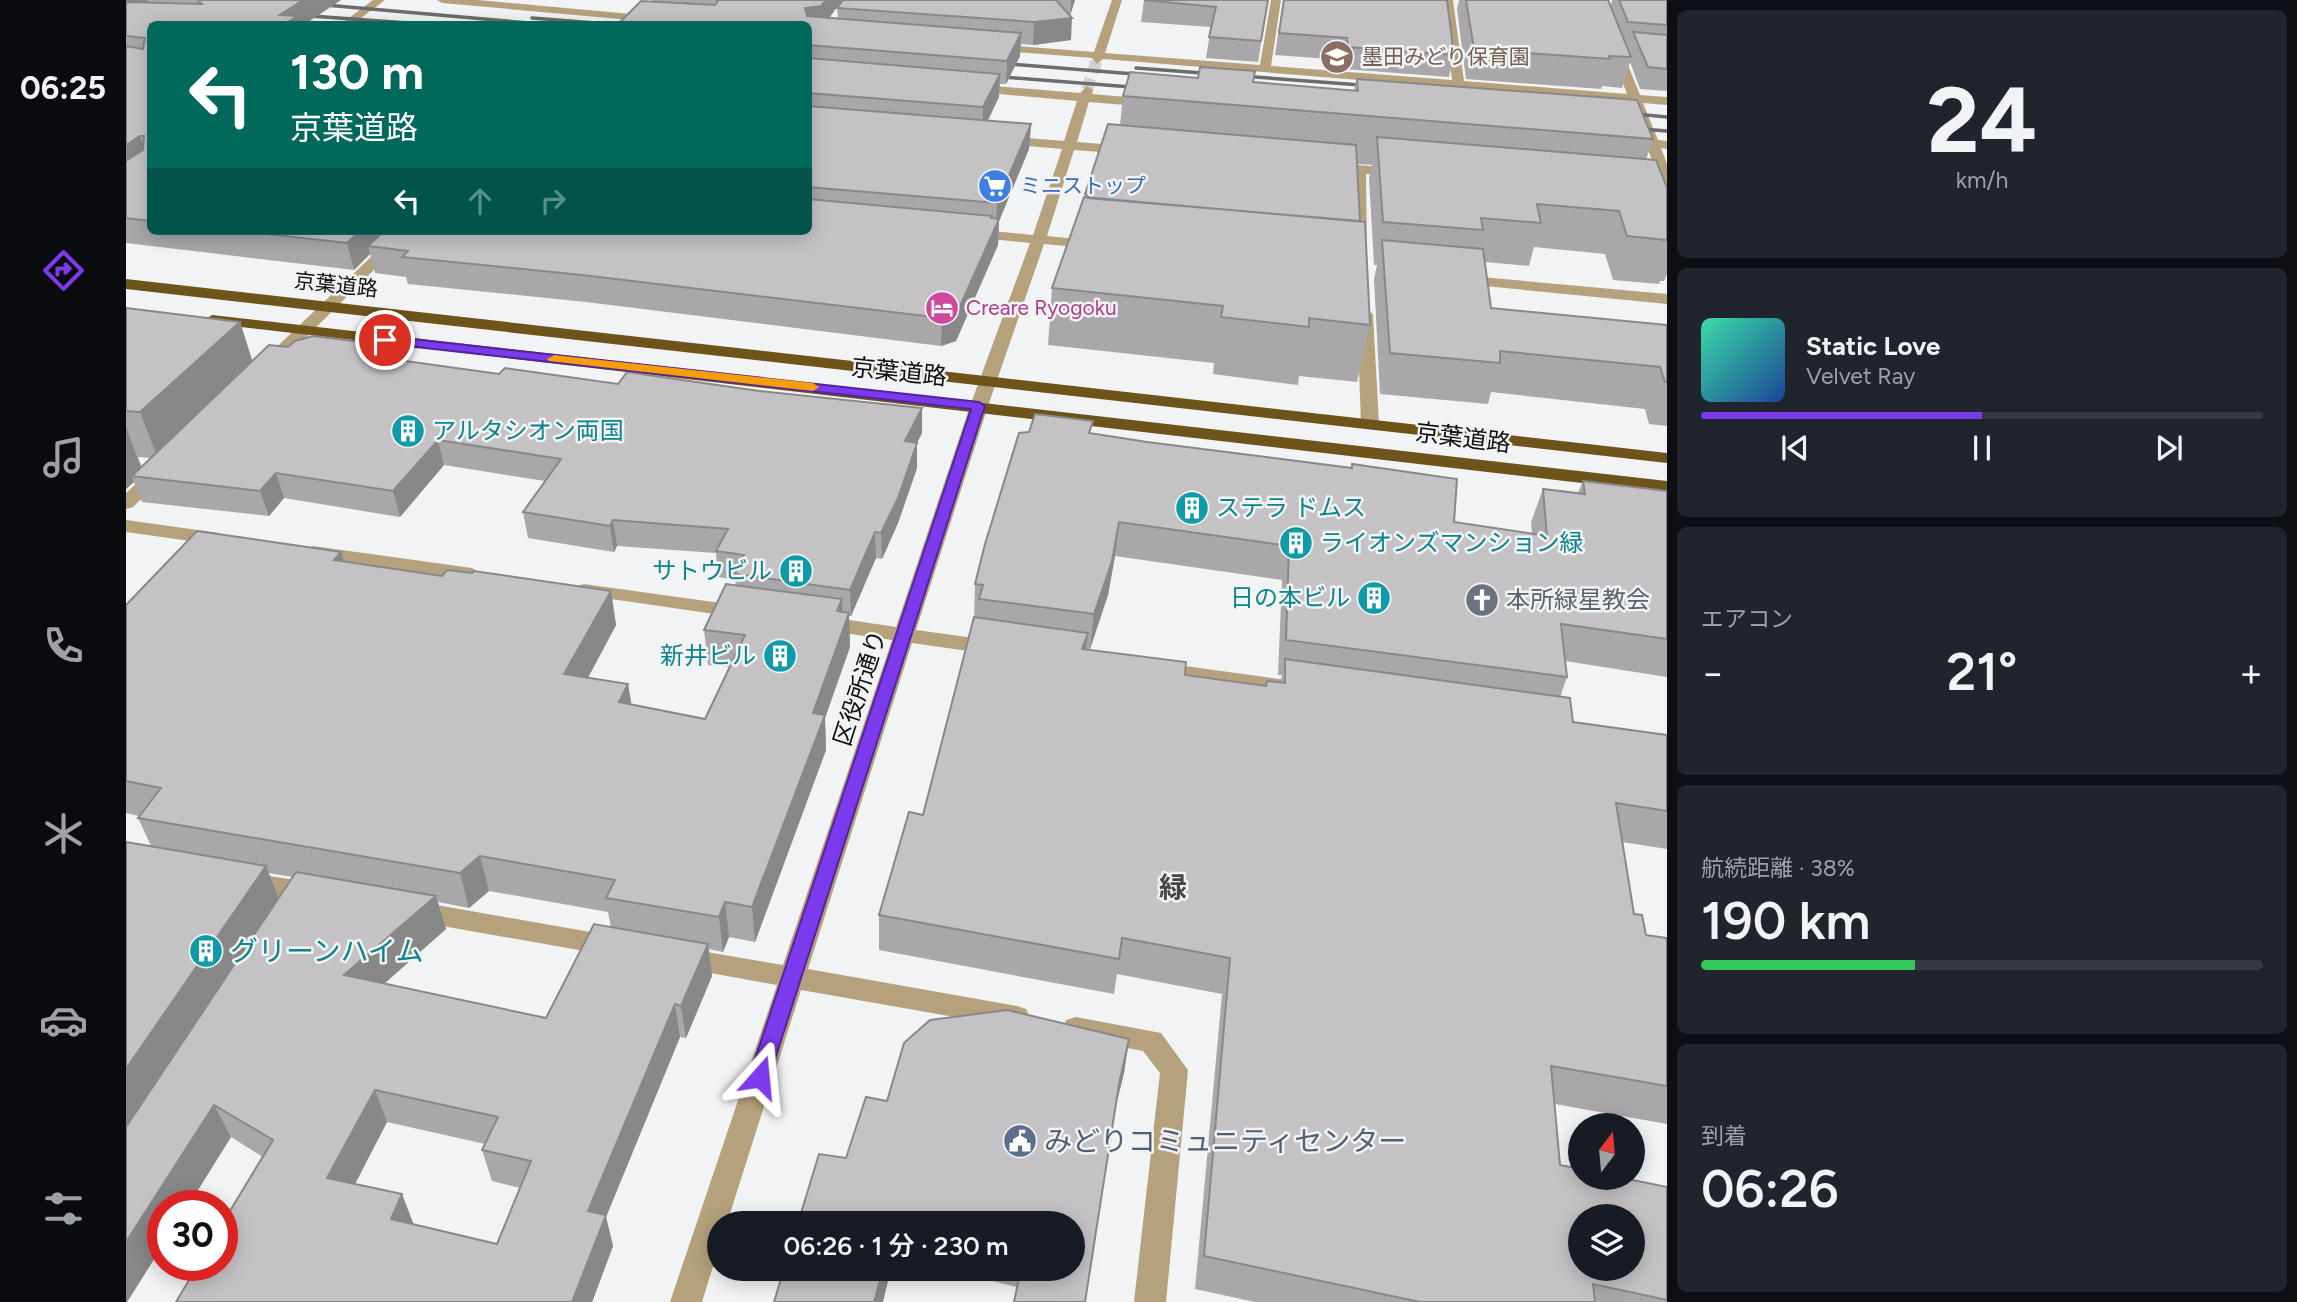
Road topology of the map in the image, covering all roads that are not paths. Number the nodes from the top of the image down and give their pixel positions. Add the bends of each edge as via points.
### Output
1 (380, 0) edge
2 (442, 0) edge
3 (1117, 0) edge
4 (1276, 0) edge
5 (1448, 0) edge
6 (1597, 0) edge
7 (633, 6) edge
8 (623, 15) junction
9 (350, 21) edge
10 (617, 21) edge
11 (671, 21) edge
12 (978, 46) edge
13 (1098, 58) junction
14 (1265, 69) junction
15 (1458, 84) junction
16 (959, 87) edge
17 (1086, 94) junction
18 (1636, 98) junction
19 (1667, 101) edge
20 (1169, 104) edge
21 (983, 139) edge
22 (1612, 140) edge
23 (1070, 144) junction
24 (1660, 144) edge
25 (1148, 151) edge
26 (1320, 166) edge
27 (1359, 169) junction
28 (1413, 174) edge
29 (1667, 181) edge
30 (958, 232) edge
31 (402, 235) edge
32 (1038, 239) junction
33 (1105, 246) edge
34 (1363, 270) edge
35 (1447, 278) edge
36 (126, 284) edge
37 (1364, 296) edge
38 (1667, 299) edge
39 (328, 307) junction
40 (191, 318) edge
41 (303, 331) junction
42 (259, 374) edge
43 (987, 382) junction
44 (979, 406) junction
45 (1370, 424) junction
46 (173, 458) edge
47 (1667, 458) edge
48 (1667, 487) edge
49 (126, 503) edge
50 (126, 526) edge
51 (235, 541) edge
52 (290, 549) edge
53 (495, 578) edge
54 (563, 587) edge
55 (768, 616) edge
56 (809, 621) edge
57 (905, 635) junction
58 (1012, 650) edge
59 (1135, 666) edge
60 (1312, 690) edge
61 (220, 877) edge
62 (341, 898) edge
63 (395, 907) edge
64 (636, 950) edge
65 (663, 954) edge
66 (792, 977) junction
67 (686, 1302) edge
68 (1150, 1302) edge

1 - 9 street
2 - 8 street
3 - 13 street
4 - 14 street
5 - 15 street
6 - 18 street
7 - 8 street
8 - 10 street
8 - 11 street
12 - 13 street
13 - 14 street
14 - 15 street
15 - 18 street
16 - 17 street
17 - 20 street
17 - 23 street, 区役所通り
18 - 19 street
18 - 24 street
21 - 23 street
22 - 24 street
23 - 25 street
23 - 32 street, 区役所通り
24 - 29 street
26 - 27 street
27 - 28 street
27 - 34 street
30 - 32 street
31 - 39 street
32 - 33 street
32 - 43 street, 区役所通り
35 - 38 street
36 - 39 highway, 京葉道路
37 - 45 street
39 - 41 street
39 - 43 highway, 京葉道路
40 - 41 highway, 京葉道路
41 - 42 street
41 - 44 highway, 京葉道路
43 - 44 street, 区役所通り
43 - 45 highway, 京葉道路
44 - 48 highway, 京葉道路
44 - 57 street, 区役所通り
45 - 47 highway, 京葉道路
46 - 49 street
50 - 51 street
52 - 53 street
54 - 55 street
56 - 57 street
57 - 58 street
57 - 66 street, 区役所通り
59 - 60 street
61 - 62 street
63 - 64 street
65 - 66 street
66 - 67 street, 区役所通り
66 - 68 street via 1151,1041 1174,1070

